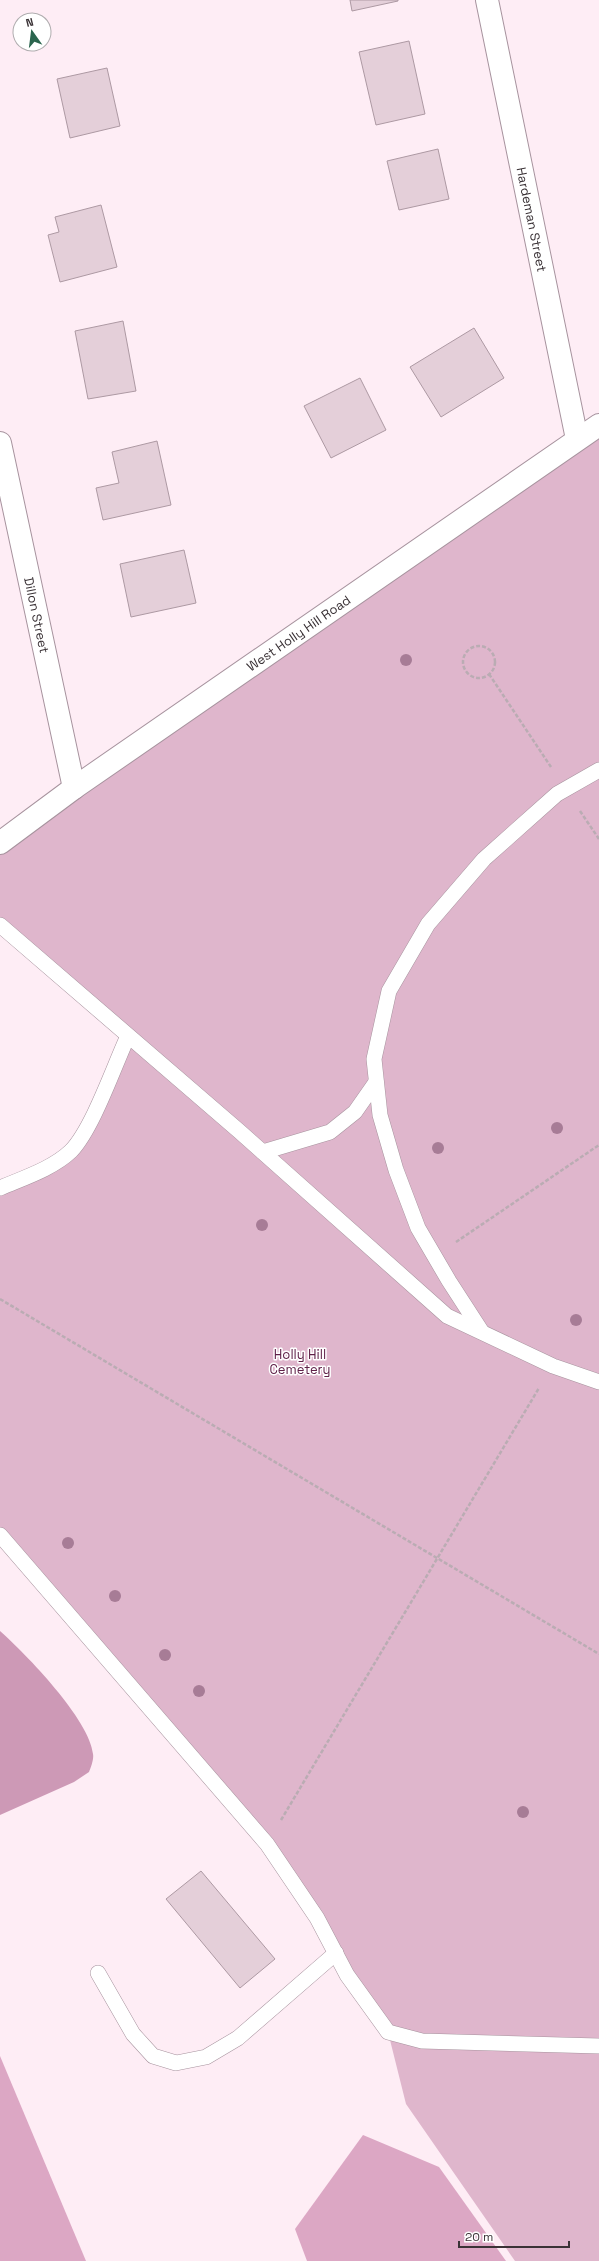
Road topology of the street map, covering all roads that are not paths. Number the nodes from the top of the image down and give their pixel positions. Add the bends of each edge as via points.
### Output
1 (487, 0) edge
2 (599, 425) edge
3 (577, 439) junction
4 (0, 443) edge
5 (599, 770) edge
6 (74, 788) junction
7 (0, 843) edge
8 (0, 925) edge
9 (128, 1036) junction
10 (376, 1082) junction
11 (263, 1152) junction
12 (0, 1188) edge
13 (482, 1332) junction
14 (599, 1382) edge
15 (0, 1535) edge
16 (336, 1953) junction
17 (98, 1973) dead end
18 (599, 2046) edge

1 - 3 street, Hardeman Street
2 - 3 street, West Holly Hill Road
3 - 6 street, West Holly Hill Road
4 - 6 street, Dillon Street
5 - 10 lane via 557,794 484,859 428,924 389,991 374,1059
6 - 7 street, West Holly Hill Road
8 - 9 lane
9 - 11 lane
9 - 12 lane via 84,1134 70,1151 44,1168
10 - 11 lane via 354,1112 330,1132
10 - 13 lane via 380,1115 396,1170 418,1228
11 - 13 lane via 447,1316
13 - 14 lane via 553,1366
15 - 16 lane via 267,1844 317,1918
16 - 17 lane via 238,2038 206,2057 176,2063 153,2056 133,2034
16 - 18 lane via 347,1975 388,2032 422,2041

